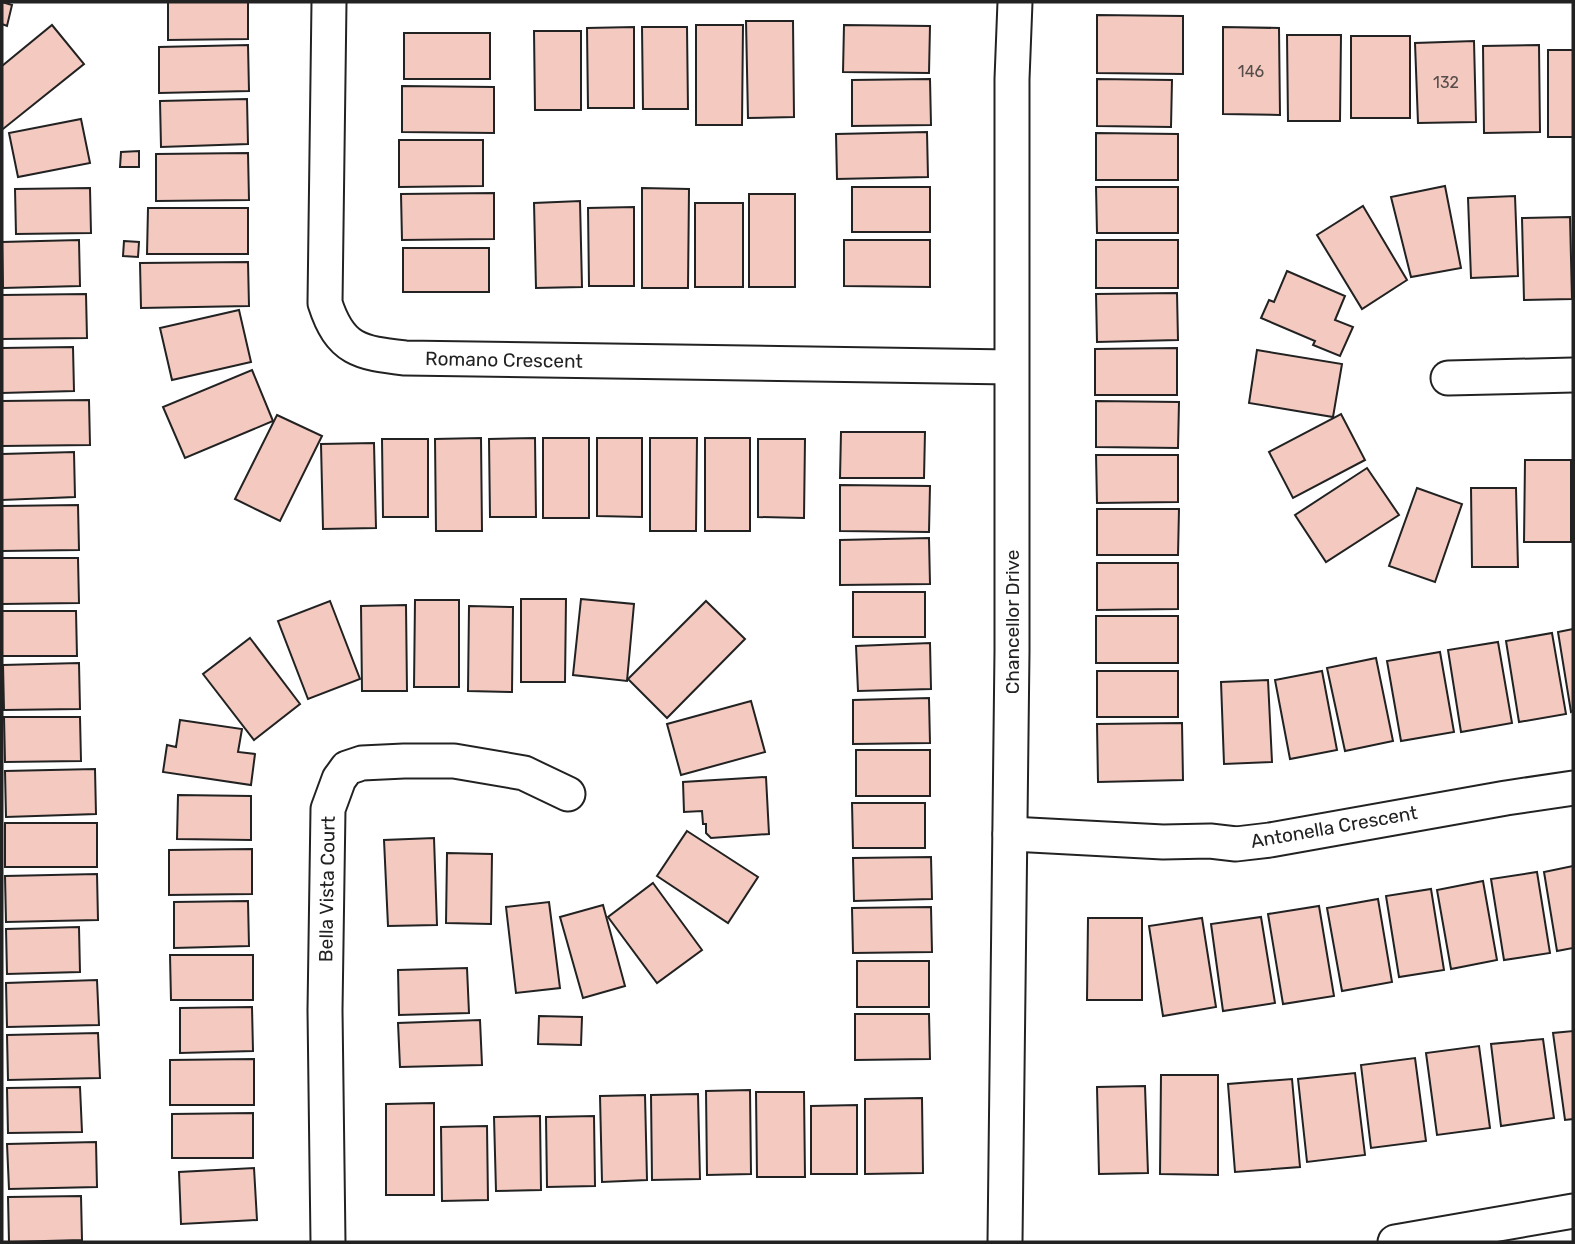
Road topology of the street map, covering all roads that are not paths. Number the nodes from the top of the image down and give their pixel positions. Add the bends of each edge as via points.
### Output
1 (329, 2) edge
2 (1016, 2) edge
3 (1011, 368) junction
4 (1573, 375) edge
5 (1448, 378) dead end
6 (1573, 788) edge
7 (568, 794) dead end
8 (1010, 834) junction
9 (1573, 1211) edge
10 (328, 1242) edge
11 (1005, 1242) edge
12 (1395, 1242) edge

1 - 3 street, Romano Crescent via 325,303 339,335 353,348 405,358
2 - 3 street, Chancellor Drive
3 - 8 street, Chancellor Drive
4 - 5 street
6 - 8 street, Antonella Crescent via 1236,844
7 - 10 street, Bella Vista Court via 524,772 454,761 362,763 347,768 339,779 328,809
8 - 11 street, Chancellor Drive
9 - 12 street

